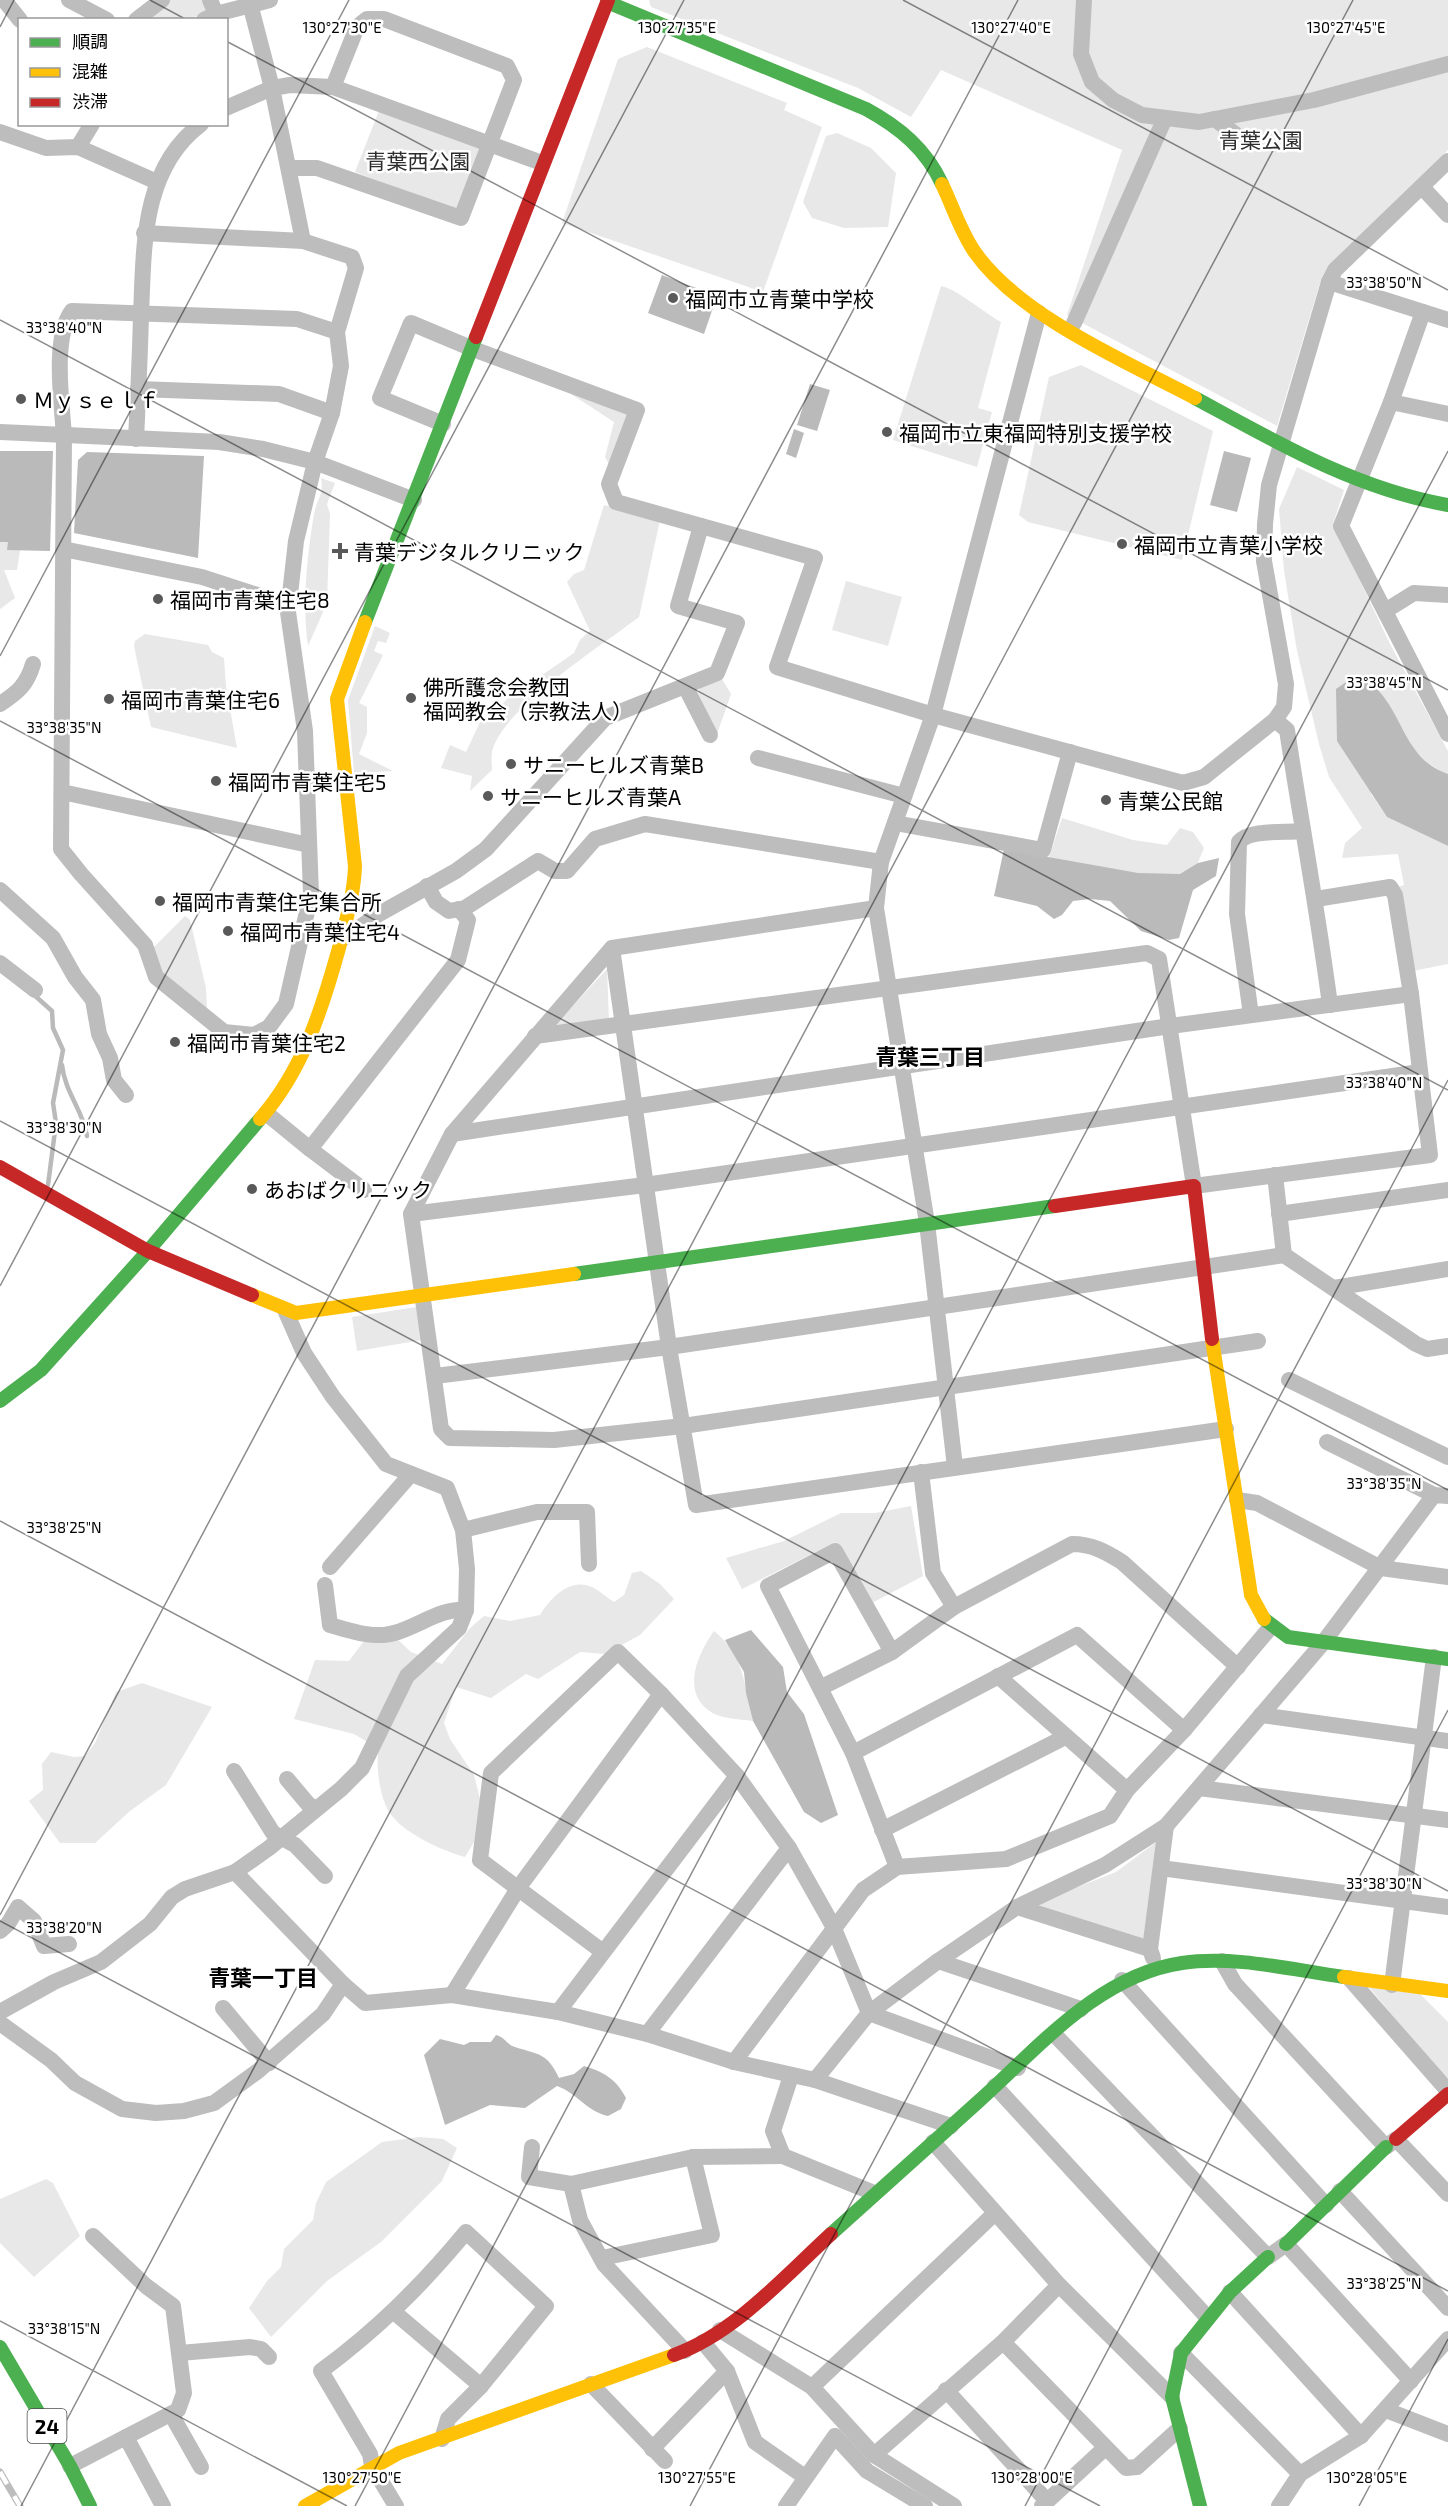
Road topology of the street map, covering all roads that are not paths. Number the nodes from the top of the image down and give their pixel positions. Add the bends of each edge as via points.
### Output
1 (4, 0) edge
2 (69, 0) edge
3 (162, 0) edge
4 (270, 0) edge
5 (1084, 0) edge
6 (605, 1) edge
7 (249, 3) edge
8 (210, 11) edge
9 (18, 18) edge
10 (103, 18) edge
11 (139, 18) edge
12 (1448, 64) edge
13 (333, 87) junction
14 (272, 88) junction
15 (228, 107) edge
16 (1165, 118) junction
17 (1215, 119) junction
18 (91, 126) edge
19 (199, 126) edge
20 (0, 132) edge
21 (1235, 134) dead end
22 (490, 144) junction
23 (78, 147) junction
24 (1448, 161) edge
25 (543, 163) junction
26 (289, 168) junction
27 (157, 182) junction
28 (1422, 187) junction
29 (1448, 215) edge
30 (144, 233) junction
31 (303, 241) junction
32 (1329, 282) junction
33 (142, 312) junction
34 (1423, 312) junction
35 (1039, 313) junction
36 (1448, 320) edge
37 (1074, 323) dead end
38 (338, 332) junction
39 (473, 349) junction
40 (138, 389) junction
41 (1391, 402) junction
42 (332, 413) junction
43 (1448, 414) edge
44 (443, 424) junction
45 (0, 432) edge
46 (64, 436) junction
47 (136, 439) junction
48 (1282, 444) junction
49 (315, 462) junction
50 (1357, 482) junction
51 (414, 500) junction
52 (1448, 505) edge
53 (701, 526) junction
54 (63, 549) junction
55 (1448, 595) edge
56 (288, 605) junction
57 (1384, 611) junction
58 (33, 664) dead end
59 (685, 686) junction
60 (0, 704) edge
61 (933, 715) junction
62 (1275, 720) junction
63 (1448, 734) edge
64 (710, 735) dead end
65 (1070, 752) junction
66 (758, 758) dead end
67 (62, 792) junction
68 (904, 796) junction
69 (895, 823) junction
70 (1302, 831) junction
71 (309, 845) junction
72 (881, 862) junction
73 (427, 886) junction
74 (0, 890) edge
75 (1316, 899) junction
76 (876, 908) junction
77 (459, 909) junction
78 (341, 940) junction
79 (612, 948) junction
80 (0, 963) edge
81 (890, 986) junction
82 (35, 990) dead end
83 (1411, 994) junction
84 (1330, 1005) junction
85 (1251, 1016) junction
86 (624, 1024) junction
87 (1170, 1026) junction
88 (535, 1036) junction
89 (903, 1068) junction
90 (1420, 1072) junction
91 (126, 1095) dead end
92 (1183, 1106) junction
93 (635, 1107) junction
94 (266, 1113) junction
95 (452, 1134) junction
96 (915, 1145) junction
97 (310, 1149) junction
98 (0, 1167) edge
99 (1275, 1175) junction
100 (645, 1185) junction
101 (1194, 1186) junction
102 (364, 1190) dead end
103 (1448, 1190) edge
104 (411, 1214) junction
105 (1278, 1214) junction
106 (927, 1223) junction
107 (148, 1251) junction
108 (1284, 1256) junction
109 (657, 1262) junction
110 (1203, 1267) junction
111 (1448, 1269) edge
112 (1334, 1288) junction
113 (422, 1296) junction
114 (937, 1307) junction
115 (285, 1310) junction
116 (1258, 1341) dead end
117 (1448, 1346) edge
118 (669, 1347) junction
119 (1213, 1347) junction
120 (435, 1376) junction
121 (1289, 1380) dead end
122 (946, 1386) junction
123 (0, 1401) edge
124 (683, 1426) junction
125 (1226, 1429) junction
126 (1327, 1443) dead end
127 (1448, 1456) edge
128 (955, 1467) junction
129 (921, 1472) junction
130 (411, 1474) junction
131 (1441, 1495) edge
132 (1237, 1500) junction
133 (463, 1530) junction
134 (589, 1564) dead end
135 (330, 1567) dead end
136 (1381, 1568) junction
137 (1448, 1577) edge
138 (325, 1585) dead end
139 (954, 1607) junction
140 (466, 1610) junction
141 (1270, 1628) junction
142 (1322, 1644) junction
143 (892, 1652) junction
144 (1441, 1658) edge
145 (1238, 1667) junction
146 (998, 1676) junction
147 (820, 1688) junction
148 (661, 1694) junction
149 (1261, 1716) junction
150 (1184, 1730) junction
151 (1065, 1737) junction
152 (1424, 1738) junction
153 (1448, 1742) edge
154 (853, 1754) junction
155 (234, 1771) dead end
156 (737, 1776) junction
157 (287, 1779) dead end
158 (1199, 1788) junction
159 (1127, 1790) junction
160 (316, 1809) junction
161 (1414, 1815) junction
162 (1448, 1820) edge
163 (1166, 1826) junction
164 (882, 1830) junction
165 (280, 1839) junction
166 (789, 1848) junction
167 (897, 1867) junction
168 (1161, 1868) junction
169 (235, 1872) junction
170 (325, 1876) dead end
171 (519, 1887) junction
172 (1403, 1901) junction
173 (1017, 1907) junction
174 (1448, 1907) edge
175 (833, 1926) junction
176 (0, 1931) edge
177 (69, 1944) dead end
178 (1150, 1949) junction
179 (603, 1952) junction
180 (938, 1960) junction
181 (1222, 1961) junction
182 (1155, 1968) junction
183 (1349, 1978) junction
184 (1122, 1980) junction
185 (343, 1984) junction
186 (1392, 1985) junction
187 (1448, 1991) edge
188 (452, 1995) junction
189 (223, 2008) dead end
190 (1081, 2009) junction
191 (0, 2012) edge
192 (558, 2012) junction
193 (869, 2013) junction
194 (0, 2023) edge
195 (646, 2034) junction
196 (1054, 2034) junction
197 (734, 2062) junction
198 (269, 2063) junction
199 (1018, 2068) junction
200 (791, 2076) junction
201 (815, 2080) junction
202 (995, 2086) junction
203 (1448, 2093) edge
204 (951, 2126) junction
205 (933, 2142) junction
206 (1391, 2143) junction
207 (532, 2147) dead end
208 (783, 2156) junction
209 (693, 2157) junction
210 (572, 2184) junction
211 (1340, 2191) junction
212 (874, 2193) junction
213 (1448, 2194) edge
214 (1326, 2205) junction
215 (994, 2214) junction
216 (93, 2236) dead end
217 (1286, 2244) junction
218 (1268, 2257) junction
219 (602, 2258) junction
220 (1059, 2285) junction
221 (1230, 2292) junction
222 (1448, 2308) edge
223 (394, 2312) junction
224 (1207, 2318) junction
225 (720, 2330) junction
226 (1448, 2339) edge
227 (703, 2342) junction
228 (1003, 2342) junction
229 (0, 2347) edge
230 (685, 2351) junction
231 (1181, 2353) junction
232 (180, 2354) junction
233 (269, 2357) dead end
234 (727, 2372) junction
235 (1411, 2380) junction
236 (591, 2385) junction
237 (481, 2386) junction
238 (812, 2387) junction
239 (946, 2390) junction
240 (1172, 2397) junction
241 (1386, 2410) junction
242 (171, 2414) junction
243 (1180, 2428) junction
244 (1448, 2434) edge
245 (1361, 2436) junction
246 (126, 2437) junction
247 (442, 2439) junction
248 (1105, 2448) junction
249 (652, 2449) junction
250 (874, 2455) junction
251 (665, 2462) dead end
252 (70, 2466) junction
253 (372, 2466) junction
254 (201, 2467) dead end
255 (1300, 2474) junction
256 (805, 2477) junction
257 (1045, 2504) edge
258 (90, 2506) edge
259 (162, 2506) edge
260 (306, 2506) edge
261 (396, 2506) edge
262 (786, 2506) edge
263 (926, 2506) edge
264 (953, 2506) edge
265 (1200, 2506) edge
266 (1279, 2506) edge

1 - 9 street
2 - 10 street
3 - 11 street
4 - 7 street
5 - 16 street via 1081,54 1092,82 1113,100 1142,115
6 - 25 street
6 - 35 street via 882,117 924,153 977,256 1021,301
7 - 8 street
7 - 14 street
12 - 17 street via 1314,99
13 - 14 street
13 - 22 street
13 - 22 street via 357,27 367,19 384,19 507,66 514,80
14 - 15 street
14 - 26 street
16 - 17 street via 1199,122
16 - 37 street
17 - 21 street
18 - 23 street
19 - 27 street via 177,148
20 - 23 street via 46,148
22 - 25 street
22 - 26 street via 461,218 317,168
23 - 27 street
24 - 28 street
25 - 39 street
26 - 31 street
27 - 30 street
28 - 29 street
28 - 32 street via 1335,270
30 - 31 street
30 - 33 street
31 - 38 street via 352,257 356,268
32 - 34 street
32 - 48 street
33 - 38 street via 297,319
33 - 40 street
33 - 46 street via 72,311 64,320 60,372
34 - 36 street
34 - 41 street
35 - 48 street
35 - 61 street
38 - 42 street via 341,366
39 - 44 street
39 - 44 street via 411,323 380,398
39 - 53 street via 637,410 609,484 616,502
40 - 42 street via 279,394
40 - 47 street
41 - 43 street
41 - 50 street
42 - 49 street
44 - 51 street
45 - 46 street
46 - 47 street
46 - 54 street
47 - 49 street via 219,442
48 - 50 street
48 - 62 street via 1269,485 1264,561 1286,684 1284,707
49 - 51 street
49 - 56 street via 296,541
50 - 52 street
50 - 57 street via 1341,526
51 - 78 street via 338,699 355,866 354,891
53 - 59 street via 678,606 737,623 717,673
53 - 61 street via 815,558 777,667
54 - 56 street via 202,577
54 - 67 street
55 - 57 street via 1414,593
56 - 71 street via 305,731
57 - 63 street
58 - 60 street via 20,691
59 - 64 street
59 - 73 street via 604,718 486,849 456,872
61 - 65 street
61 - 68 street
62 - 65 street via 1204,777 1183,783
62 - 70 street via 1287,730
65 - 69 street via 1043,850
66 - 68 street
67 - 71 street
67 - 71 street via 61,849 145,945 156,977 224,1032 254,1035 269,1027 286,1004 311,894
68 - 69 street
69 - 72 street
70 - 75 street
70 - 85 street via 1253,835 1239,842 1237,914
72 - 76 street
72 - 77 street via 645,824 596,839 567,871 555,871 538,861
73 - 77 street via 436,902 449,910
73 - 78 street
74 - 91 street via 53,938 93,1000 114,1080
75 - 83 street via 1390,887 1395,896
75 - 84 street
76 - 79 street
76 - 81 street
77 - 97 street via 468,920 458,960
78 - 94 street via 323,1007 307,1045
79 - 86 street
79 - 88 street
80 - 82 street
81 - 86 street
81 - 87 street via 1147,953 1159,959
81 - 89 street
83 - 84 street
83 - 90 street
84 - 85 street
85 - 87 street
86 - 88 street
86 - 93 street
87 - 89 street
87 - 92 street
88 - 95 street
89 - 93 street
89 - 96 street
90 - 92 street
90 - 99 street via 1430,1155
92 - 96 street
92 - 101 street
93 - 95 street
93 - 100 street
94 - 97 street
94 - 107 street
95 - 104 street
96 - 100 street
96 - 106 street
97 - 102 street
98 - 107 street
99 - 101 street
99 - 105 street
100 - 104 street
100 - 109 street
101 - 106 street
101 - 110 street
103 - 105 street
104 - 113 street
105 - 108 street
106 - 109 street
106 - 114 street
107 - 115 street
107 - 123 street via 41,1370
108 - 110 street
108 - 112 street
109 - 113 street
109 - 118 street
110 - 114 street
110 - 119 street
111 - 112 street
112 - 117 street via 1416,1344 1427,1349
113 - 115 street via 296,1313
113 - 120 street
114 - 118 street
114 - 122 street
115 - 130 street via 304,1353 350,1422 386,1464
116 - 119 street
118 - 120 street
118 - 124 street
119 - 122 street
119 - 125 street
120 - 124 street via 441,1429 450,1438 555,1440
121 - 127 street
122 - 124 street
122 - 128 street
124 - 129 street via 696,1505
125 - 128 street
125 - 132 street
126 - 131 street
128 - 129 street
129 - 139 street via 933,1573
130 - 133 street via 447,1488
130 - 135 street
131 - 136 street
132 - 136 street via 1257,1503
132 - 141 street via 1251,1595 1259,1616
133 - 134 street via 537,1512 587,1512
133 - 140 street
136 - 137 street
136 - 142 street
138 - 140 street via 330,1624 377,1636 454,1609
139 - 143 street
139 - 145 street via 1072,1544 1084,1544 1122,1562
140 - 160 street via 459,1628 407,1676 362,1768
141 - 142 street via 1288,1637
141 - 145 street
142 - 144 street
142 - 149 street
143 - 147 street
143 - 147 street via 835,1551 768,1586
144 - 152 street
145 - 150 street
146 - 150 street via 1077,1635
146 - 151 street
146 - 154 street
147 - 154 street
148 - 156 street
148 - 171 street
148 - 171 street via 618,1652 491,1773 480,1860
149 - 152 street
149 - 158 street
150 - 159 street
151 - 159 street
151 - 164 street
152 - 153 street
152 - 161 street
154 - 164 street
155 - 165 street
156 - 166 street
156 - 179 street
157 - 160 street
158 - 161 street
158 - 163 street
159 - 167 street via 1110,1816 1006,1859
160 - 165 street
161 - 162 street
161 - 172 street
163 - 168 street
163 - 173 street via 1105,1865
164 - 167 street
165 - 169 street
165 - 170 street via 295,1845
166 - 175 street
166 - 195 street
167 - 175 street via 862,1890
168 - 172 street
168 - 178 street
169 - 185 street
169 - 191 street via 185,1889 172,1897 150,1924 101,1962
171 - 179 street
171 - 188 street
172 - 174 street
172 - 186 street
173 - 178 street
173 - 180 street
175 - 193 street
175 - 197 street
176 - 177 street via 18,1907 34,1921 44,1946
178 - 182 street
179 - 192 street
180 - 190 street
180 - 193 street
181 - 182 street via 1195,1960
181 - 183 street
181 - 206 street via 1235,1984
182 - 184 street
183 - 186 street
183 - 203 street
184 - 190 street
184 - 214 street
185 - 188 street via 365,2003
185 - 198 street via 323,2014
186 - 187 street
188 - 192 street
189 - 198 street
190 - 196 street
192 - 195 street
193 - 199 street
193 - 201 street
194 - 198 street via 75,2083 122,2109 156,2113 214,2103
195 - 197 street
196 - 199 street
196 - 218 street
197 - 200 street
199 - 202 street
200 - 201 street
200 - 208 street via 773,2132
201 - 204 street
202 - 204 street
202 - 224 street
203 - 206 street
204 - 205 street
205 - 212 street
205 - 215 street
206 - 211 street
206 - 213 street
207 - 210 street via 529,2177
208 - 209 street
208 - 212 street
209 - 210 street
209 - 219 street via 712,2235
210 - 219 street via 580,2220
211 - 214 street
211 - 222 street
212 - 225 street
214 - 217 street
215 - 220 street
215 - 238 street
216 - 232 street via 173,2306
217 - 218 street
217 - 235 street
218 - 221 street
219 - 230 street
220 - 228 street
220 - 240 street
221 - 224 street
221 - 245 street
223 - 237 street
223 - 237 street via 466,2232 546,2307
223 - 253 street via 321,2371 370,2454
224 - 231 street
225 - 227 street
225 - 238 street
226 - 235 street
227 - 230 street
227 - 234 street
228 - 239 street
228 - 248 street
229 - 252 street, 24
230 - 236 street
231 - 240 street
231 - 255 street
232 - 233 street via 250,2347 261,2349
232 - 242 street via 184,2393 178,2410
234 - 249 street
234 - 256 street via 755,2442
235 - 241 street
236 - 247 street
236 - 249 street
237 - 247 street via 448,2419
238 - 250 street
239 - 250 street
239 - 257 street
240 - 243 street
241 - 244 street
241 - 245 street
242 - 246 street
242 - 254 street
243 - 248 street via 1137,2467 1126,2468
243 - 265 street
245 - 255 street
246 - 252 street
246 - 259 street
247 - 253 street
248 - 257 street
249 - 251 street
250 - 264 street
252 - 258 street, 24
253 - 260 street
253 - 261 street
255 - 266 street
256 - 262 street
256 - 263 street via 835,2436 867,2471

